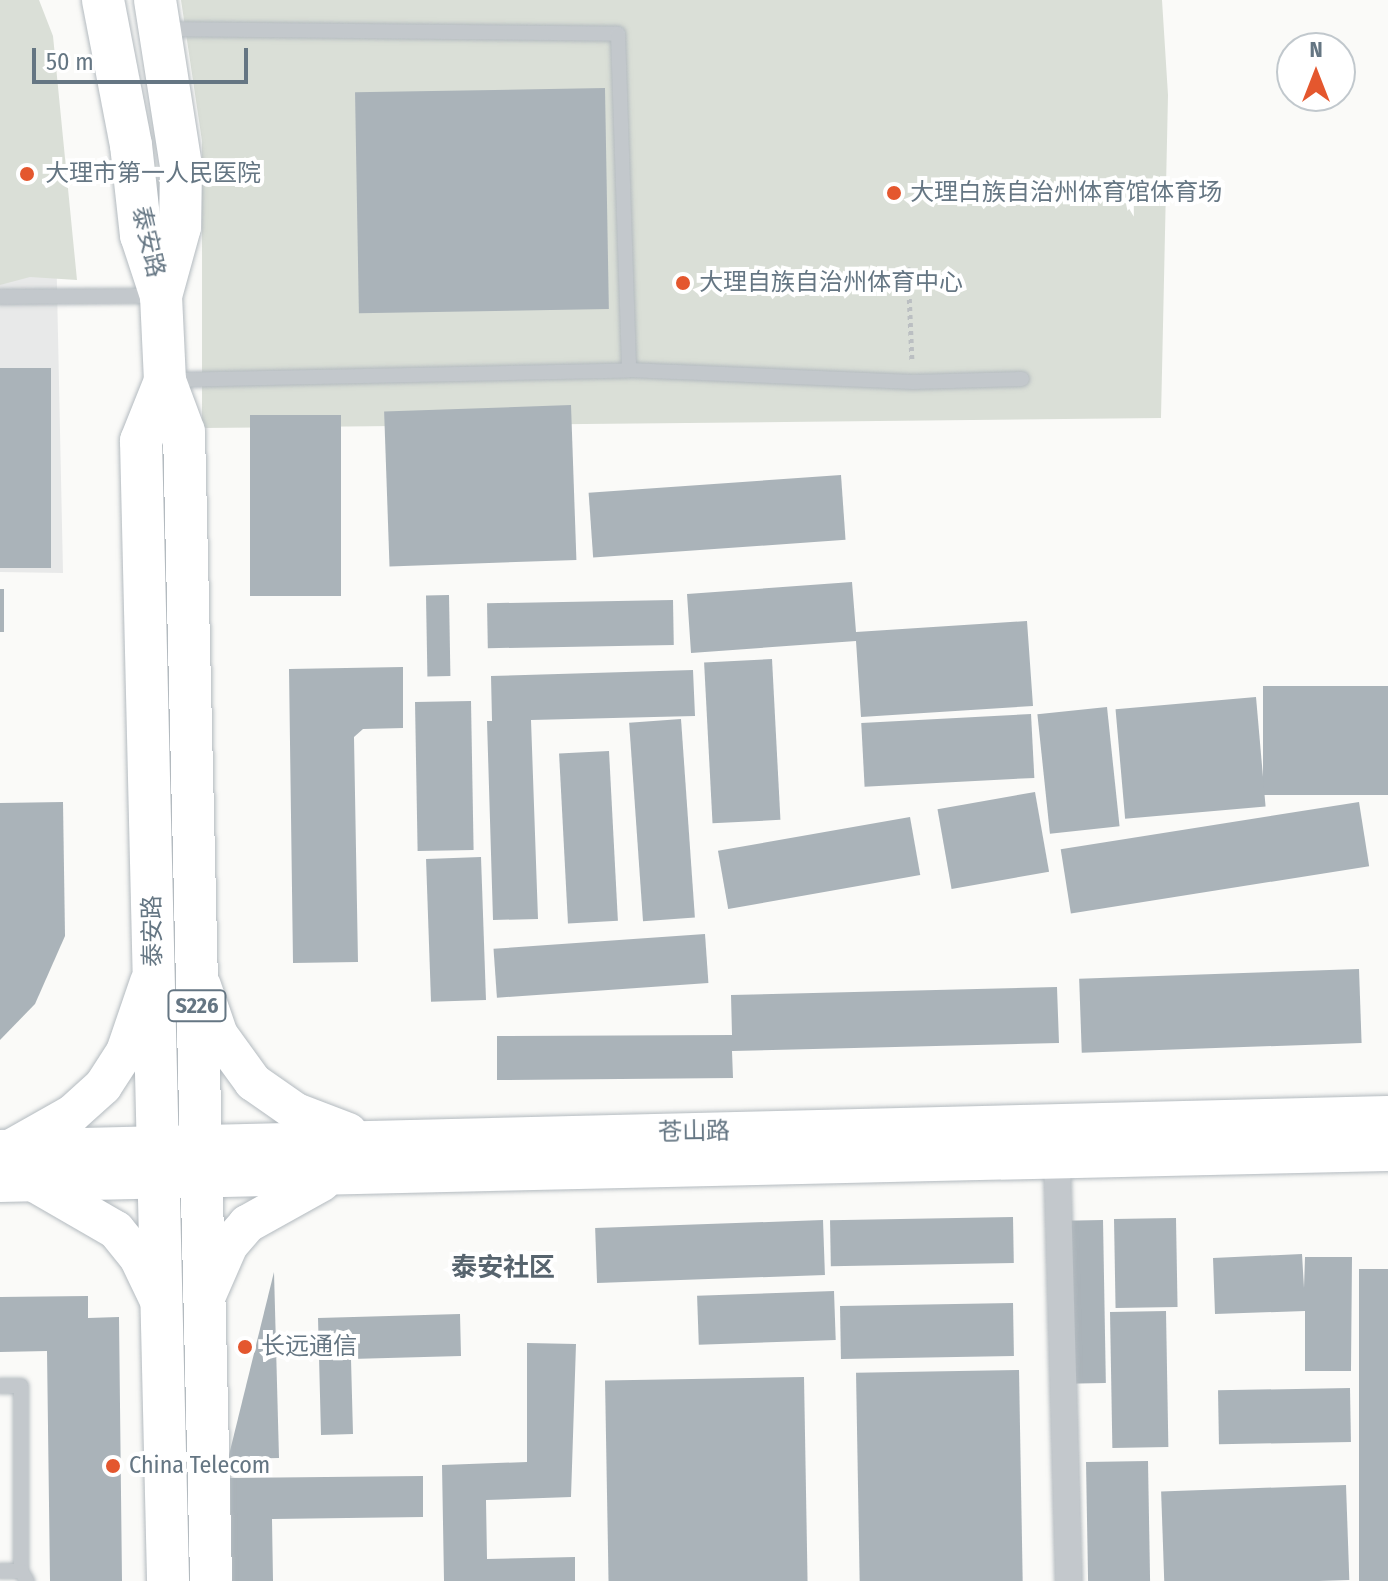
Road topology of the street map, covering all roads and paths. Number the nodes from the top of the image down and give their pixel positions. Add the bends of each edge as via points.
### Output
1 (103, 0) edge
2 (157, 15) edge
3 (908, 267) dead end
4 (161, 296) junction
5 (0, 297) edge
6 (629, 370) junction
7 (1022, 379) dead end
8 (165, 381) junction
9 (913, 382) junction
10 (196, 965) junction
11 (154, 967) junction
12 (1388, 1115) edge
13 (382, 1139) junction
14 (1388, 1152) edge
15 (1057, 1160) junction
16 (201, 1161) junction
17 (158, 1162) junction
18 (11, 1166) edge
19 (336, 1176) junction
20 (204, 1302) junction
21 (161, 1307) junction
22 (0, 1386) edge
23 (0, 1571) edge
24 (24, 1576) edge
25 (168, 1581) edge
26 (211, 1581) edge
27 (1069, 1581) edge

1 - 4 main road, 泰安路 / S226 via 131,145 141,235
2 - 4 main road, 泰安路 / S226 via 181,166 180,227
2 - 6 lane via 618,34
3 - 9 path
4 - 5 lane
4 - 8 main road, 泰安路 / S226
6 - 8 lane
6 - 9 lane
7 - 9 lane
8 - 10 main road, 泰安路 / S226 via 184,432
8 - 11 main road, 泰安路 / S226 via 141,441
10 - 13 main road via 219,1035 253,1082 316,1122
10 - 16 main road, 泰安路 / S226
11 - 17 main road, 泰安路 / S226
11 - 18 main road via 125,1052 103,1086
12 - 13 main road, 苍山路
13 - 16 main road, 苍山路
14 - 15 main road, 苍山路
15 - 19 main road, 苍山路
15 - 27 street
16 - 17 main road, 苍山路
16 - 19 main road, 苍山路
16 - 20 main road, 泰安路 / S226
17 - 18 main road, 苍山路
17 - 21 main road, 泰安路 / S226
18 - 21 main road via 116,1230 138,1257
19 - 20 main road via 292,1194 247,1224 223,1256
20 - 26 main road, 泰安路 / S226
21 - 25 main road, 泰安路 / S226
22 - 24 lane via 21,1386
23 - 24 lane

